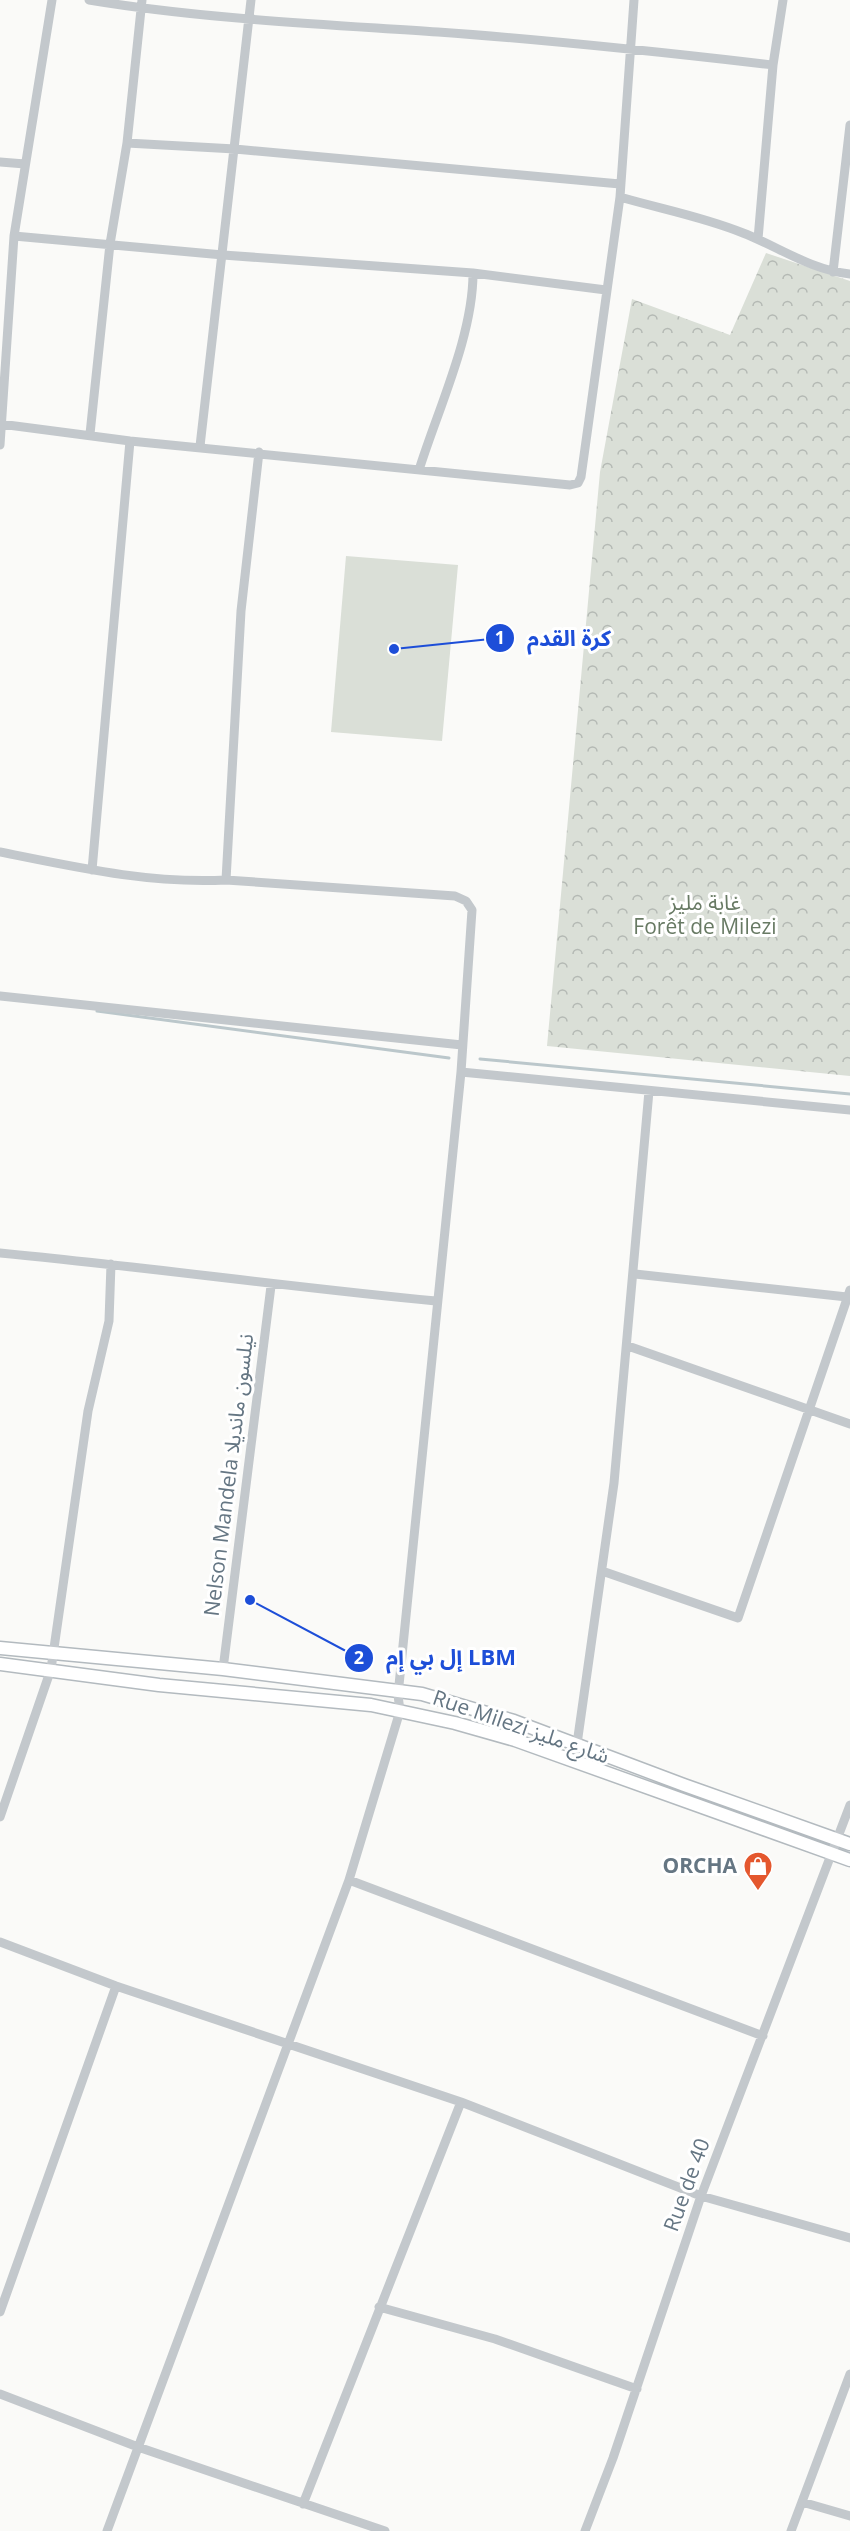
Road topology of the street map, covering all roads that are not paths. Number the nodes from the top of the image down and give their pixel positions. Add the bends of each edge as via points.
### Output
1 (52, 0) edge
2 (89, 0) edge
3 (251, 0) edge
4 (634, 0) edge
5 (783, 0) edge
6 (141, 4) edge
7 (248, 20) junction
8 (630, 48) junction
9 (773, 65) junction
10 (850, 125) edge
11 (127, 143) junction
12 (235, 149) junction
13 (0, 162) edge
14 (25, 164) junction
15 (620, 184) junction
16 (620, 197) junction
17 (14, 236) junction
18 (758, 239) junction
19 (110, 244) junction
20 (223, 255) junction
21 (833, 272) junction
22 (473, 273) junction
23 (850, 274) edge
24 (606, 290) junction
25 (1, 425) edge
26 (90, 434) junction
27 (130, 441) junction
28 (0, 445) edge
29 (200, 446) junction
30 (259, 452) junction
31 (419, 470) junction
32 (0, 852) edge
33 (92, 870) junction
34 (226, 880) junction
35 (0, 996) edge
36 (462, 1045) junction
37 (460, 1072) junction
38 (649, 1091) junction
39 (850, 1110) edge
40 (0, 1253) edge
41 (111, 1264) junction
42 (635, 1274) junction
43 (271, 1286) junction
44 (849, 1294) edge
45 (436, 1301) junction
46 (628, 1346) junction
47 (810, 1409) junction
48 (850, 1424) edge
49 (602, 1572) junction
50 (0, 1648) edge
51 (53, 1654) junction
52 (0, 1664) edge
53 (51, 1669) junction
54 (223, 1669) junction
55 (399, 1691) junction
56 (400, 1711) junction
57 (577, 1744) junction
58 (850, 1805) edge
59 (0, 1817) edge
60 (844, 1842) edge
61 (832, 1853) junction
62 (850, 1860) edge
63 (349, 1880) junction
64 (0, 1941) edge
65 (116, 1986) junction
66 (763, 2036) junction
67 (290, 2044) junction
68 (461, 2102) junction
69 (701, 2196) junction
70 (850, 2238) edge
71 (379, 2307) junction
72 (0, 2312) edge
73 (850, 2374) edge
74 (637, 2389) junction
75 (0, 2394) edge
76 (138, 2447) junction
77 (802, 2502) junction
78 (303, 2504) junction
79 (850, 2516) edge
80 (107, 2531) edge
81 (385, 2531) edge
82 (585, 2531) edge
83 (791, 2531) edge

1 - 14 street
2 - 6 street
3 - 7 street
4 - 8 street
5 - 9 street
6 - 7 street
6 - 11 street
7 - 8 street
7 - 12 street
8 - 9 street
8 - 15 street
9 - 18 street
10 - 21 street
11 - 12 street
11 - 19 street
12 - 15 street
12 - 20 street
13 - 14 street
14 - 17 street
15 - 16 street
16 - 18 street
16 - 24 street
17 - 19 street
17 - 25 street
18 - 21 street
19 - 20 street
19 - 26 street
20 - 22 street
20 - 29 street
21 - 23 street
22 - 24 street
22 - 31 street via 471,308 462,343
24 - 31 street via 578,483
25 - 26 street
25 - 28 street
26 - 27 street
27 - 29 street
27 - 33 street
29 - 30 street
30 - 31 street
30 - 34 street via 241,611
32 - 33 street
33 - 34 street via 137,878
34 - 36 street via 455,896 466,901 472,910
35 - 36 street
36 - 37 street
37 - 38 street
37 - 45 street
38 - 39 street
38 - 42 street
40 - 41 street
41 - 43 street
41 - 51 street via 109,1321 88,1411
42 - 44 street
42 - 46 street
43 - 45 street
43 - 54 street, Nelson Mandela نيلسون مانديلا
44 - 47 street
45 - 55 street
46 - 47 street
46 - 49 street
47 - 48 street
47 - 49 street via 738,1618
49 - 57 street
50 - 51 street, Rue Milezi شارع مليز
51 - 53 street
51 - 54 street, Rue Milezi شارع مليز
52 - 53 street, Rue Milezi شارع مليز
53 - 56 street, Rue Milezi شارع مليز
53 - 59 street
54 - 55 street, Rue Milezi شارع مليز
55 - 56 street
55 - 57 street, Rue Milezi شارع مليز via 469,1707
56 - 61 street, Rue Milezi شارع مليز via 515,1740
56 - 63 street
57 - 60 street, Rue Milezi شارع مليز
58 - 60 street, Rue de 40
60 - 61 street, Rue de 40
61 - 62 street, Rue Milezi شارع مليز
61 - 66 street, Rue de 40
63 - 66 street
63 - 67 street
64 - 65 street
65 - 67 street
65 - 72 street
66 - 69 street, Rue de 40
67 - 68 street
67 - 76 street
68 - 69 street
68 - 71 street
69 - 70 street
69 - 74 street, Rue de 40
71 - 74 street via 495,2340
71 - 78 street
73 - 77 street
74 - 82 street, Rue de 40
75 - 76 street
76 - 78 street
76 - 80 street
77 - 79 street
77 - 83 street
78 - 81 street

